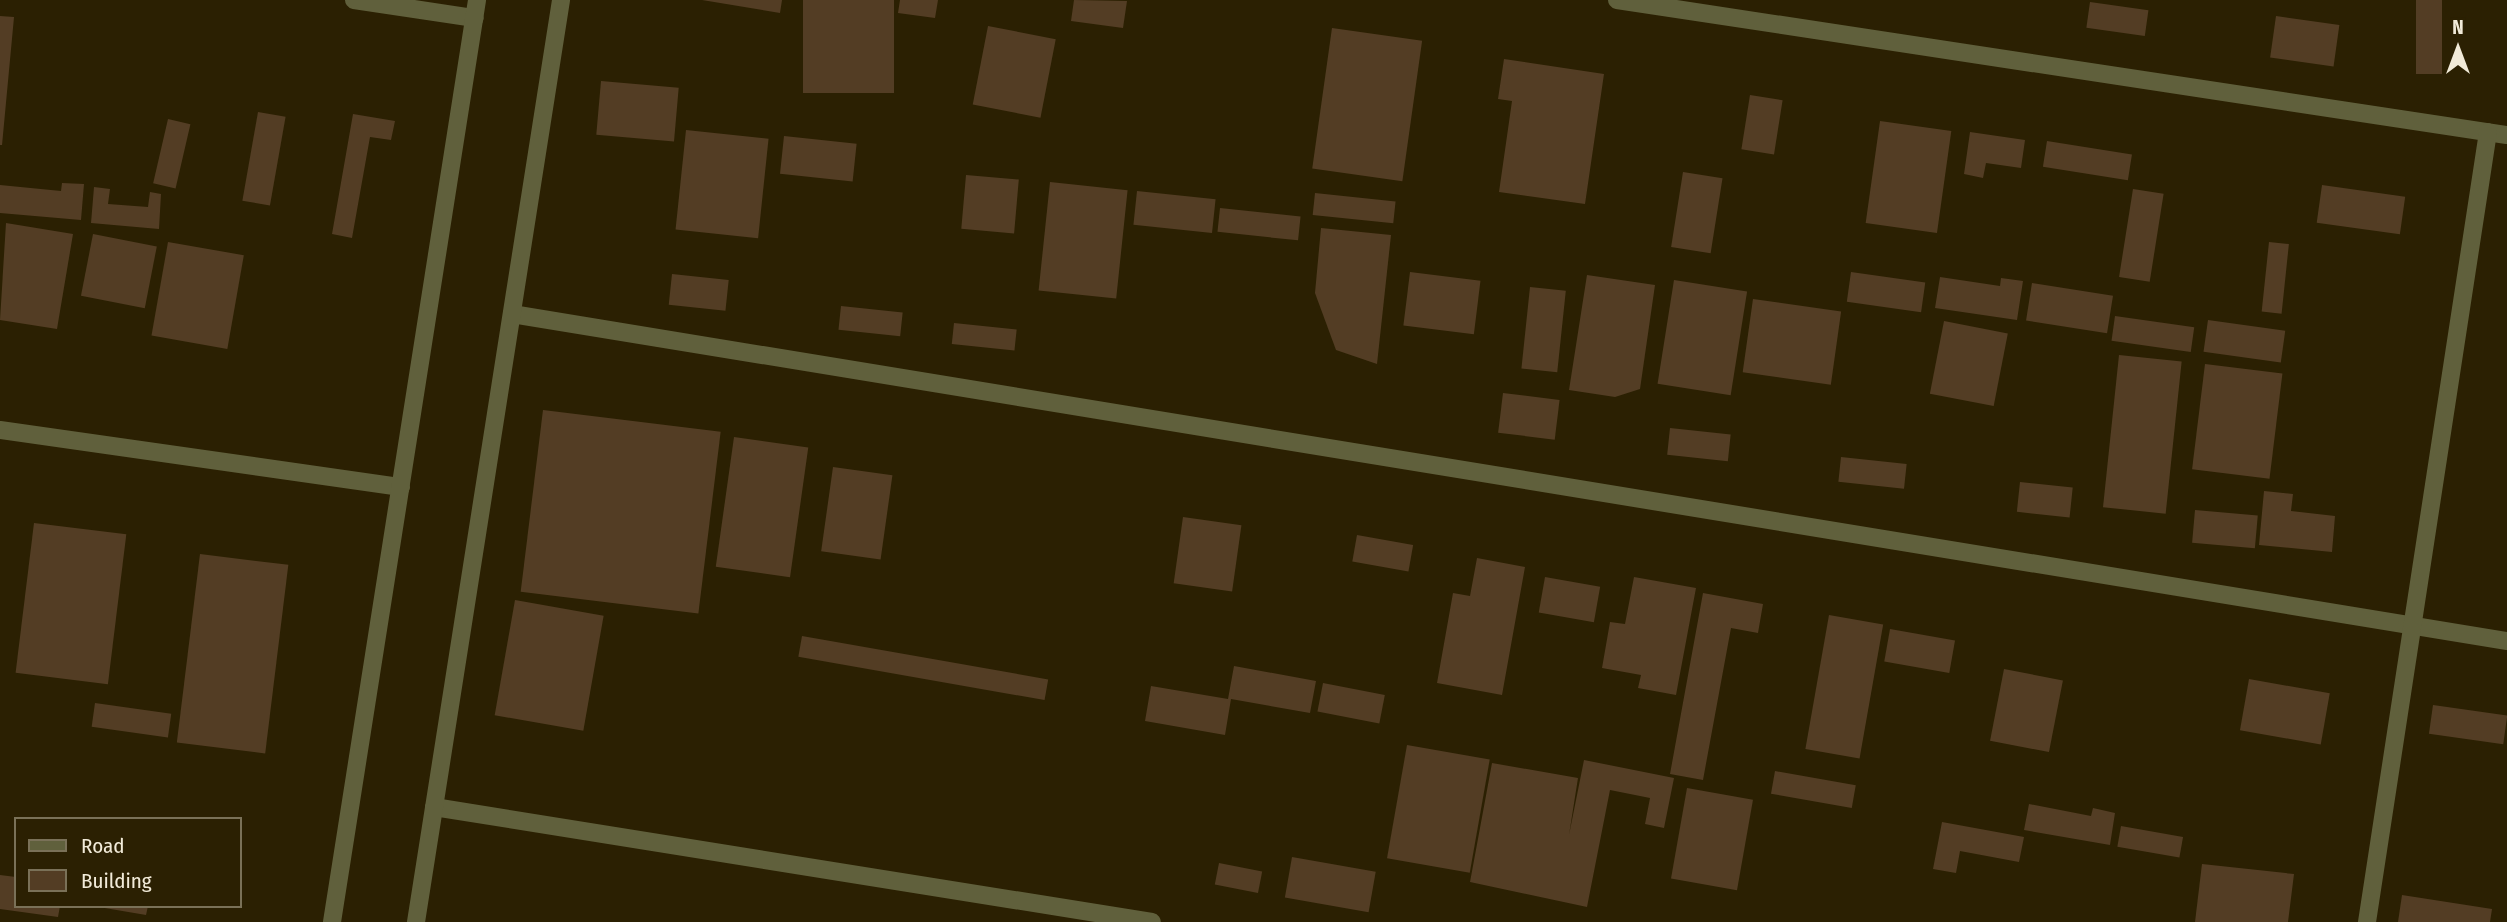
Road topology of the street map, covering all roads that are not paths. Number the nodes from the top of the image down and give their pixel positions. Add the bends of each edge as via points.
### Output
1 (354, 0) edge
2 (561, 0) edge
3 (1617, 0) edge
4 (476, 9) edge
5 (2488, 132) junction
6 (2507, 135) edge
7 (512, 314) junction
8 (0, 430) edge
9 (401, 487) junction
10 (2413, 626) junction
11 (2507, 641) edge
12 (434, 807) junction
13 (332, 922) edge
14 (416, 922) edge
15 (1153, 922) edge
16 (2368, 922) edge

1 - 4 street
2 - 7 street
3 - 5 street
4 - 9 street
5 - 6 street
5 - 10 street
7 - 10 street
7 - 12 street
8 - 9 street
9 - 13 street
10 - 11 street
10 - 16 street
12 - 14 street
12 - 15 street

